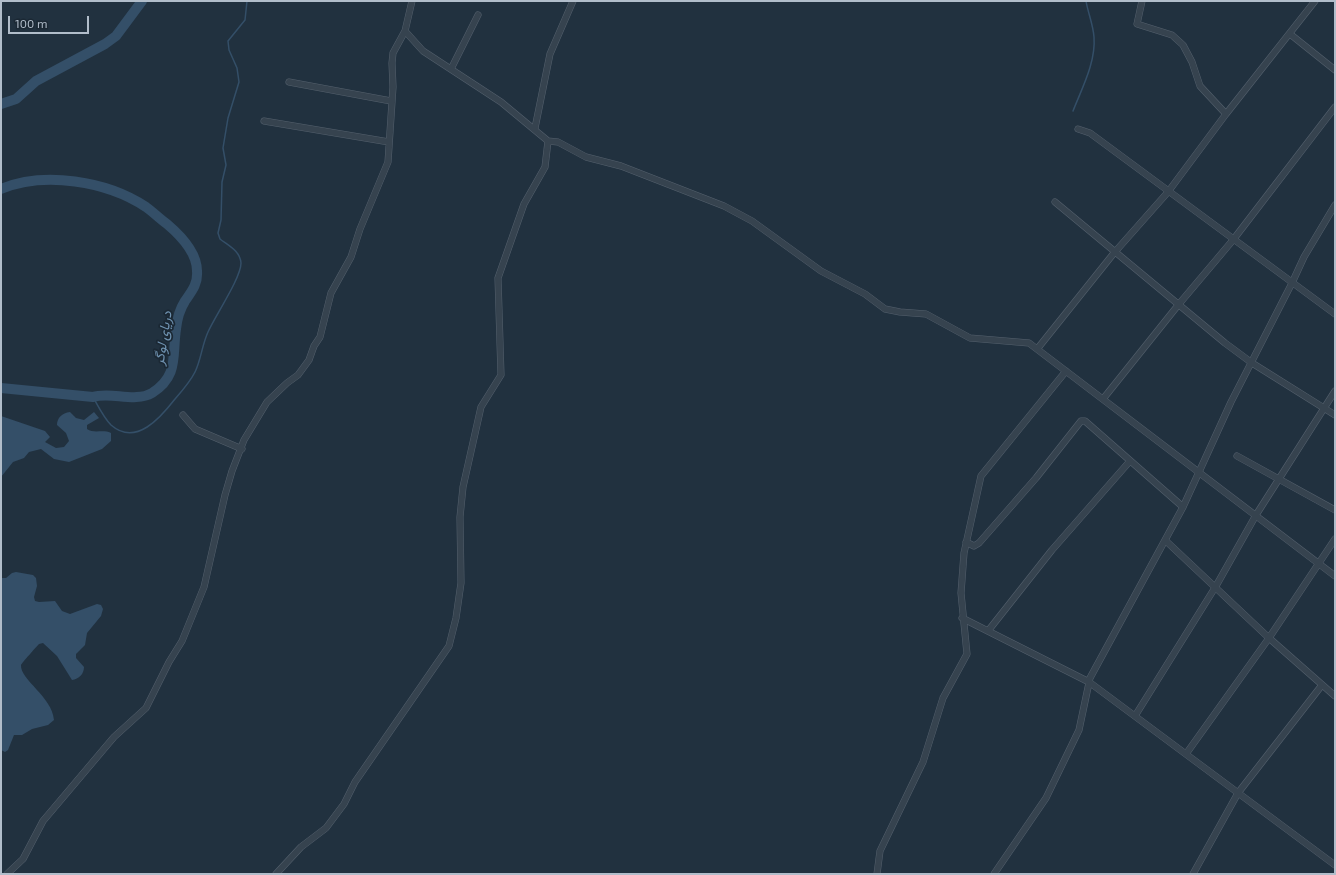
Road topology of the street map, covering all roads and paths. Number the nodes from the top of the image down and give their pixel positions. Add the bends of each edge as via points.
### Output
1 (412, 1) edge
2 (574, 1) edge
3 (1142, 1) edge
4 (1315, 1) edge
5 (478, 15) dead end
6 (404, 30) junction
7 (1290, 34) junction
8 (451, 69) junction
9 (1335, 70) edge
10 (289, 82) dead end
11 (391, 101) junction
12 (1335, 107) edge
13 (1226, 114) junction
14 (264, 121) dead end
15 (535, 128) junction
16 (1078, 129) dead end
17 (548, 140) junction
18 (389, 142) junction
19 (1168, 192) junction
20 (1055, 202) dead end
21 (1335, 205) edge
22 (1233, 240) junction
23 (1114, 253) junction
24 (1292, 283) junction
25 (1179, 304) junction
26 (1335, 305) edge
27 (1333, 312) edge
28 (1038, 348) junction
29 (1252, 363) junction
30 (1066, 370) junction
31 (1335, 391) edge
32 (1103, 399) junction
33 (1324, 408) junction
34 (182, 415) dead end
35 (1335, 415) edge
36 (242, 449) junction
37 (1237, 456) dead end
38 (1130, 460) junction
39 (1200, 474) junction
40 (1279, 478) junction
41 (1183, 507) junction
42 (1335, 510) edge
43 (1256, 515) junction
44 (1335, 539) edge
45 (1166, 541) junction
46 (966, 542) junction
47 (1320, 564) junction
48 (1335, 576) edge
49 (1216, 586) junction
50 (962, 618) junction
51 (988, 631) junction
52 (1269, 638) junction
53 (1089, 682) junction
54 (1322, 685) junction
55 (1335, 696) edge
56 (1136, 716) junction
57 (1186, 754) junction
58 (1238, 793) junction
59 (1335, 865) edge
60 (7, 874) edge
61 (276, 874) edge
62 (877, 874) edge
63 (994, 874) edge
64 (1193, 874) edge

1 - 6 street
2 - 15 street via 550,54
3 - 13 street via 1137,24 1172,35 1182,45 1192,62 1200,86
4 - 7 street
5 - 8 street
6 - 8 street via 423,51
6 - 11 street via 393,54
7 - 9 street
7 - 13 street
8 - 15 street
10 - 11 street
11 - 18 street
12 - 22 street
13 - 19 street
14 - 18 street
15 - 17 street
16 - 19 street via 1090,133
17 - 28 street via 558,142 586,158 621,166 690,192 752,220 821,271 865,294 885,309 926,314 970,338 1029,343
17 - 61 street via 545,167 524,204 498,278 501,375 482,407 463,487 460,517 462,583 448,646 326,828 301,847
18 - 36 street via 388,162 351,257 331,293 320,337 305,368 278,391 261,411 247,433
19 - 22 street
19 - 23 street
20 - 23 street
21 - 24 street via 1304,256
22 - 24 street
22 - 25 street
23 - 25 street
23 - 28 street
24 - 27 street
24 - 29 street
25 - 29 street
25 - 32 street
26 - 27 street
28 - 30 street
29 - 33 street
29 - 39 street via 1231,402
30 - 32 street
30 - 46 street via 981,476
31 - 33 street
32 - 39 street
33 - 35 street
33 - 40 street
34 - 36 street via 195,429
36 - 60 street via 225,495 204,587 182,641 146,708 114,737 43,821 23,859
37 - 40 street
38 - 41 street
38 - 46 street via 1085,421 1081,421 1036,478 979,543 974,546
38 - 51 street via 1052,550
39 - 41 street
39 - 43 street
40 - 42 street
40 - 43 street
41 - 45 street
43 - 47 street
43 - 49 street
44 - 47 street
45 - 49 street
45 - 53 street
46 - 50 street via 961,593
47 - 48 street
47 - 52 street
49 - 52 street
49 - 56 street
50 - 51 street
50 - 62 street via 967,654 943,698 923,762 880,851
51 - 53 street
52 - 54 street
52 - 57 street
53 - 56 street
53 - 63 street via 1079,730 1046,798
54 - 55 street
54 - 58 street
56 - 57 street
57 - 58 street
58 - 59 street
58 - 64 street

